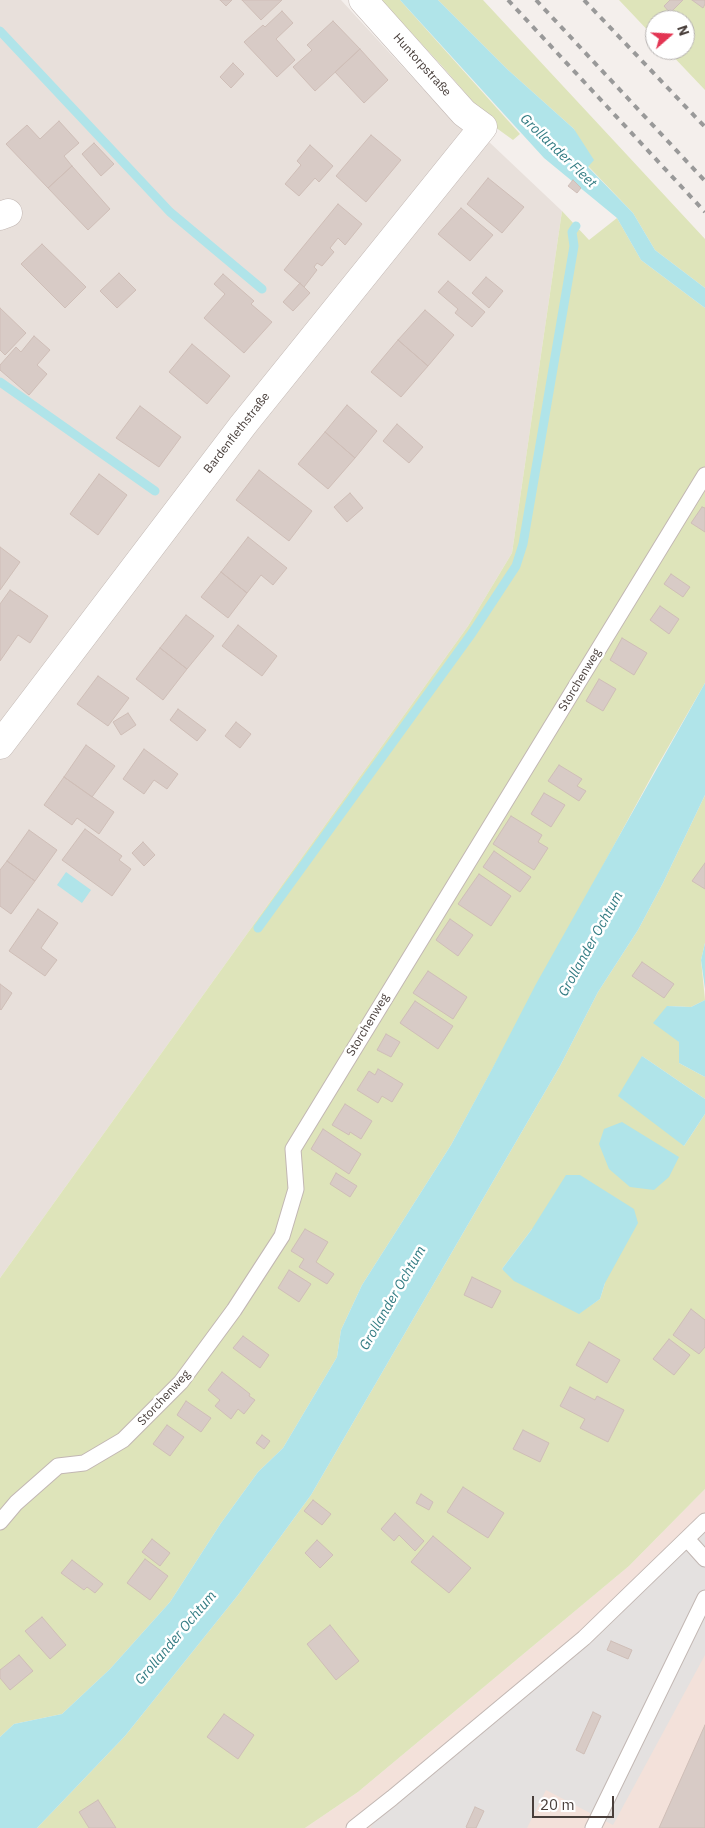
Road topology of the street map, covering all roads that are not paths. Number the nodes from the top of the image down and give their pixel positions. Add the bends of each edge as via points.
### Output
1 (363, 0) edge
2 (482, 127) joint
3 (705, 475) edge
4 (4, 732) edge
5 (705, 1521) edge
6 (0, 1522) edge
7 (688, 1539) junction
8 (705, 1559) edge
9 (705, 1598) edge
10 (700, 1620) edge
11 (354, 1828) edge
12 (593, 1828) edge

1 - 2 street, Huntorpstraße via 464,113
2 - 4 street, Bardenflethstraße via 242,425
3 - 6 lane, Storchenweg via 293,1149 296,1188 282,1236 234,1310 181,1382 123,1440 84,1463 58,1466 16,1503
5 - 7 lane
7 - 8 lane
7 - 11 lane via 584,1638
9 - 10 lane
10 - 12 lane

